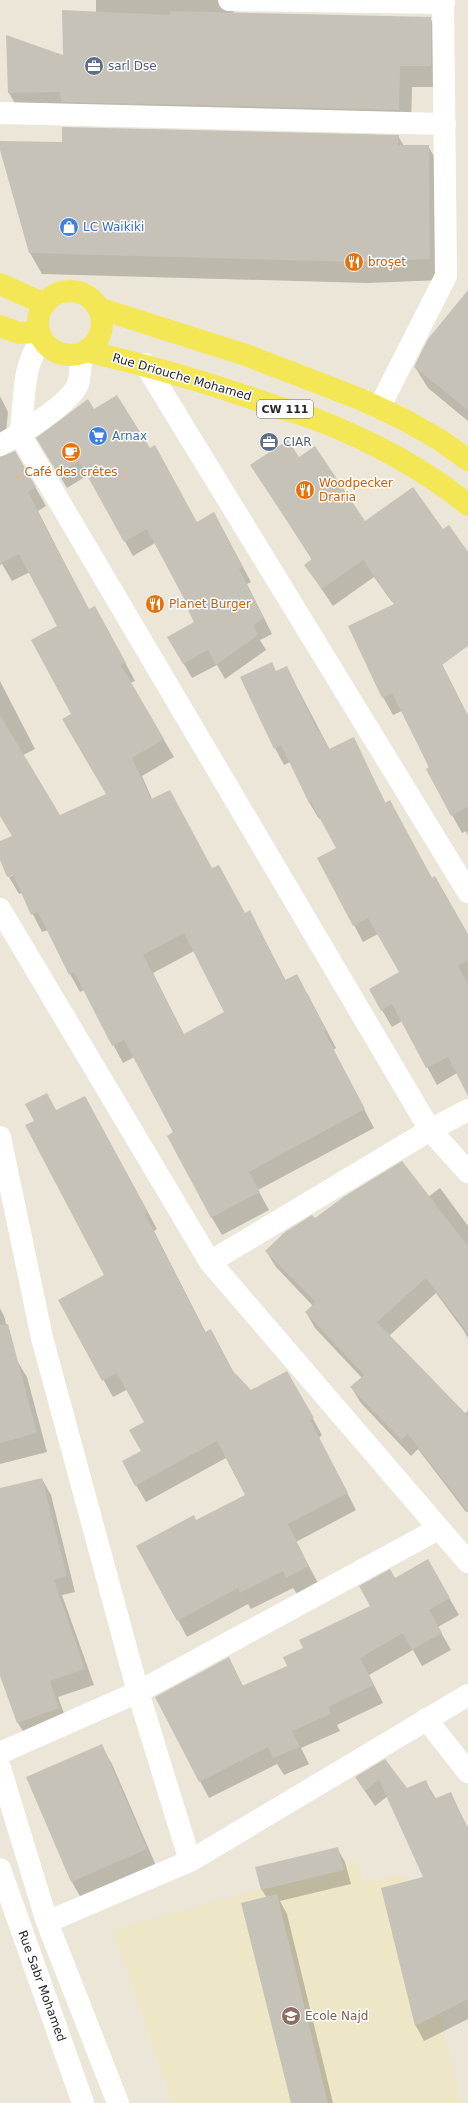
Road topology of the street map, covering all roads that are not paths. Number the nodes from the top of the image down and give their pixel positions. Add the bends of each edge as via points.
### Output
1 (229, 0) edge
2 (444, 2) edge
3 (0, 113) edge
4 (445, 124) junction
5 (0, 284) edge
6 (45, 304) junction
7 (98, 308) junction
8 (0, 326) edge
9 (40, 335) junction
10 (83, 352) junction
11 (145, 364) junction
12 (379, 408) junction
13 (20, 435) junction
14 (0, 445) edge
15 (468, 460) edge
16 (468, 505) edge
17 (468, 892) edge
18 (0, 909) edge
19 (468, 1110) edge
20 (430, 1130) junction
21 (0, 1137) edge
22 (468, 1172) edge
23 (210, 1262) junction
24 (438, 1529) junction
25 (468, 1562) edge
26 (138, 1692) junction
27 (468, 1695) edge
28 (426, 1719) junction
29 (0, 1753) edge
30 (0, 1768) edge
31 (468, 1772) edge
32 (190, 1861) junction
33 (0, 1869) edge
34 (47, 1922) junction
35 (83, 2103) edge
36 (118, 2103) edge

1 - 2 street
2 - 4 street
3 - 4 street
4 - 12 street via 446,276
5 - 6 main road
6 - 7 main road via 62,292 72,292 82,294
6 - 9 main road via 39,317
7 - 10 main road via 102,327 99,336 94,344
7 - 12 main road, CW 111 via 246,355
8 - 9 main road via 19,333
9 - 10 main road via 47,346 63,354
9 - 13 street via 27,366
10 - 11 main road, Rue Driouche Mohamed / CW 111
10 - 13 street via 77,385 66,400
11 - 16 main road, Rue Driouche Mohamed / CW 111 via 315,419 364,441 433,479
11 - 17 street
12 - 15 main road, CW 111 via 434,437
13 - 14 street
13 - 20 street
18 - 23 street
19 - 20 street
20 - 22 street
20 - 23 street
21 - 26 street via 42,1338
23 - 24 street
24 - 25 street
24 - 26 street
26 - 29 street
26 - 32 street
27 - 28 street
28 - 31 street
28 - 32 street
30 - 34 street
32 - 34 street
33 - 35 street, Rue Sabr Mohamed
34 - 36 street

